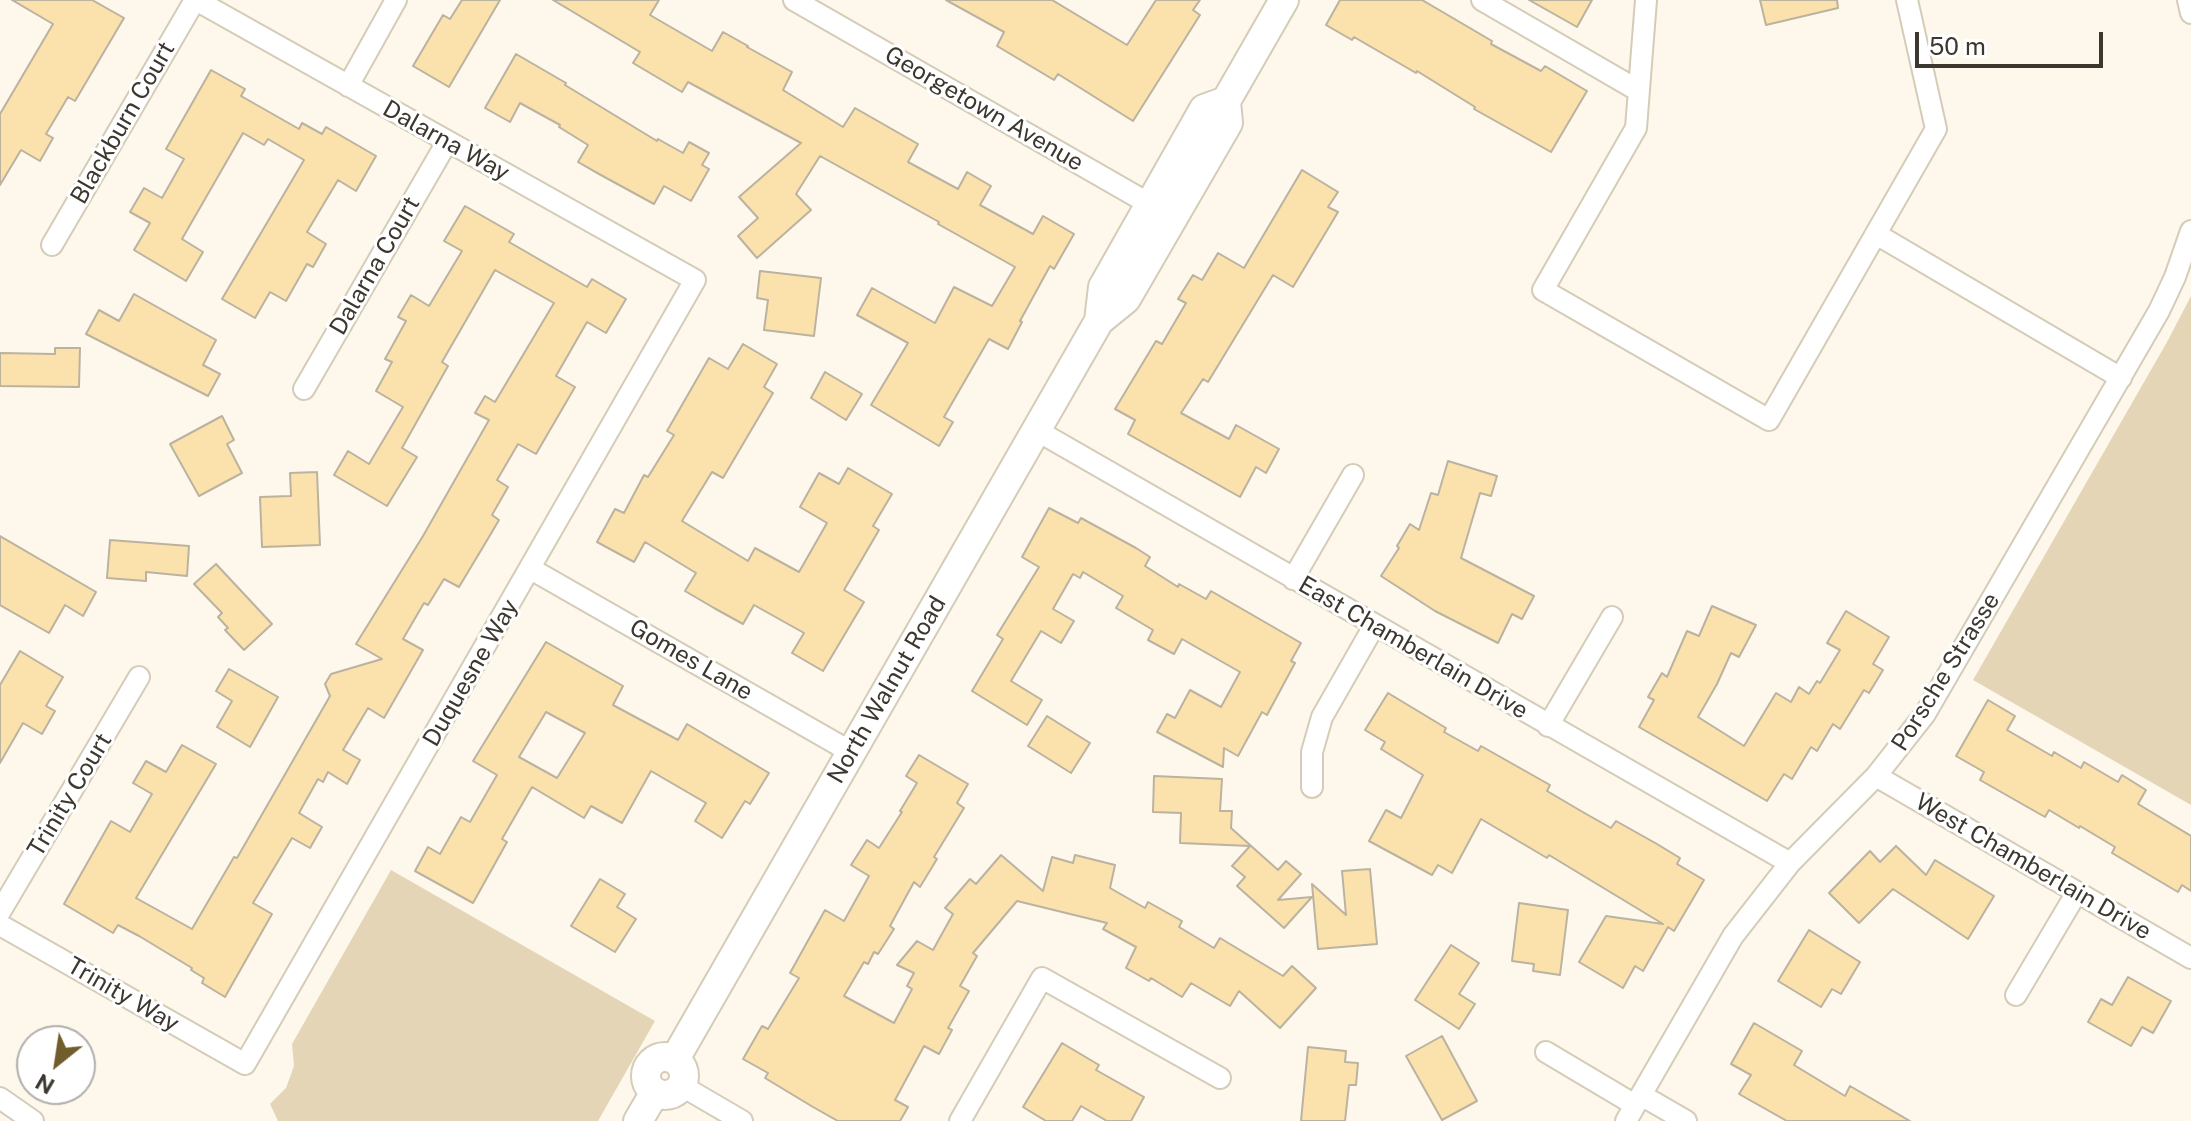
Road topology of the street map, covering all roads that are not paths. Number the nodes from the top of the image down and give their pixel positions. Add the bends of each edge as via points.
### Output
1 (195, 0) edge
2 (396, 0) edge
3 (794, 0) edge
4 (1284, 0) edge
5 (1482, 0) edge
6 (1646, 0) edge
7 (1907, 0) edge
8 (2188, 0) edge
9 (2191, 13) edge
10 (348, 86) junction
11 (1639, 91) junction
12 (447, 142) junction
13 (1162, 211) junction
14 (2191, 231) edge
15 (1876, 234) junction
16 (52, 245) dead end
17 (695, 280) joint
18 (2121, 378) junction
19 (304, 389) dead end
20 (1036, 430) junction
21 (1353, 475) dead end
22 (531, 569) junction
23 (1293, 579) junction
24 (1612, 617) dead end
25 (1374, 626) junction
26 (139, 677) dead end
27 (1548, 726) junction
28 (851, 752) junction
29 (1876, 776) junction
30 (1312, 787) dead end
31 (1790, 863) junction
32 (2077, 892) junction
33 (0, 912) edge
34 (0, 925) edge
35 (2191, 958) edge
36 (2016, 995) dead end
37 (1546, 1052) dead end
38 (245, 1064) joint
39 (1220, 1078) dead end
40 (671, 1079) junction
41 (0, 1098) edge
42 (1634, 1107) edge
43 (33, 1121) edge
44 (638, 1121) edge
45 (742, 1121) edge
46 (960, 1121) edge
47 (1686, 1121) edge

1 - 10 street, Dalarna Way
1 - 16 street, Blackburn Court
2 - 10 street
3 - 13 street, Georgetown Avenue
4 - 13 street, North Walnut Road via 1226,101 1204,109
5 - 11 street
6 - 11 street
7 - 15 street via 1936,129
8 - 9 street
10 - 12 street, Dalarna Way
11 - 15 street via 1636,128 1543,290 1769,420
12 - 17 street, Dalarna Way
12 - 19 street, Dalarna Court
13 - 20 street, North Walnut Road via 1103,287 1099,321
14 - 18 street, Porsche Strasse via 2175,277
15 - 18 street
17 - 22 street, Duquesne Way
18 - 29 street, Porsche Strasse via 1925,714
20 - 23 street, East Chamberlain Drive
20 - 28 street, North Walnut Road
21 - 23 street
22 - 28 street, Gomes Lane
22 - 38 street, Duquesne Way
23 - 25 street, East Chamberlain Drive
24 - 27 street
25 - 27 street, East Chamberlain Drive
25 - 30 street via 1322,717 1312,752
26 - 33 street, Trinity Court
27 - 31 street, East Chamberlain Drive
28 - 40 street, North Walnut Road
29 - 31 street, Porsche Strasse
29 - 32 street, West Chamberlain Drive
31 - 42 street, Porsche Strasse via 1733,936
32 - 35 street, West Chamberlain Drive
32 - 36 street
34 - 38 street, Trinity Way
37 - 42 street
39 - 46 street via 1042,978
40 - 44 street, North Walnut Road
40 - 45 street
41 - 43 street
42 - 47 street

